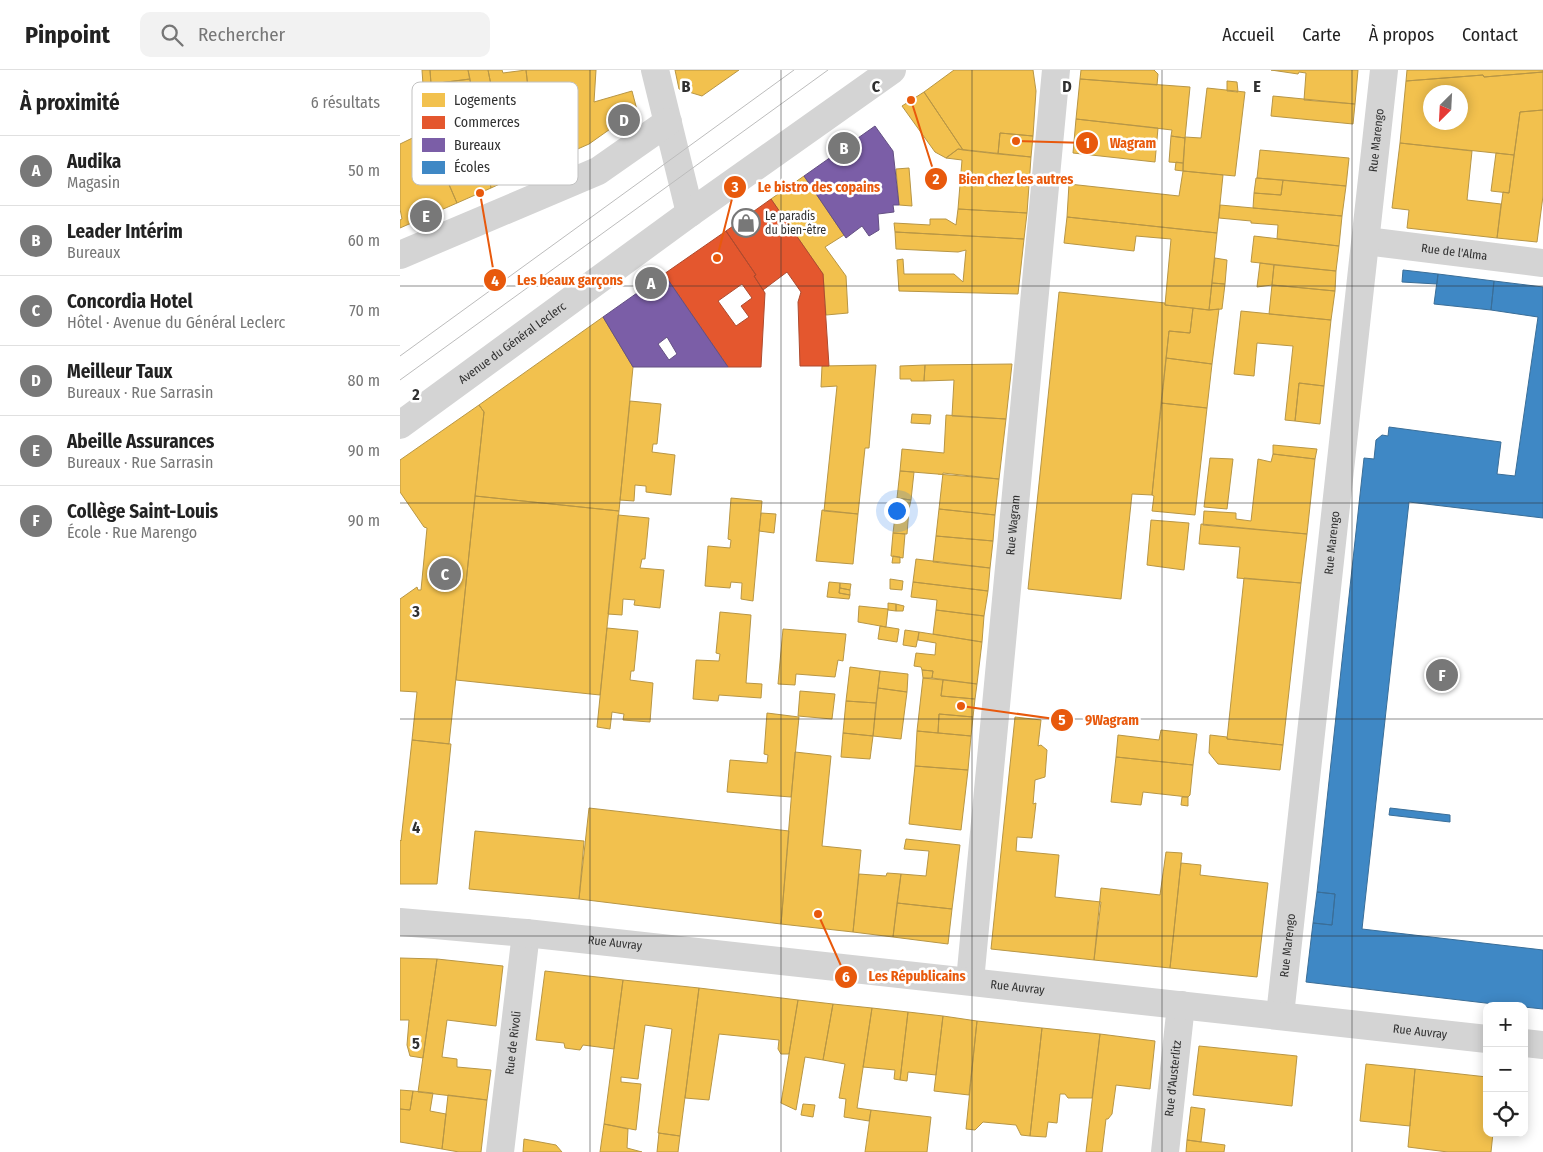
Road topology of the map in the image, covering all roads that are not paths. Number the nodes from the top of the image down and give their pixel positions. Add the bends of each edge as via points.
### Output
1 (655, 70) edge
2 (892, 70) edge
3 (1056, 70) edge
4 (1384, 70) edge
5 (668, 122) junction
6 (578, 179) edge
7 (565, 185) edge
8 (690, 213) junction
9 (1366, 241) junction
10 (400, 255) edge
11 (1543, 263) edge
12 (400, 425) edge
13 (400, 922) edge
14 (526, 933) junction
15 (970, 981) junction
16 (1181, 1005) junction
17 (1280, 1016) junction
18 (1483, 1039) edge
19 (1528, 1043) edge
20 (1543, 1045) edge
21 (500, 1152) edge
22 (1165, 1152) edge

1 - 5 street
2 - 8 street, Avenue du Général Leclerc
3 - 15 street, Rue Wagram
4 - 9 street, Rue Marengo
5 - 6 street via 598,171
5 - 8 street
7 - 10 street
8 - 12 street, Avenue du Général Leclerc
9 - 11 street, Rue de l'Alma
9 - 17 street, Rue Marengo
13 - 14 street, Rue Auvray
14 - 15 street, Rue Auvray
14 - 21 street, Rue de Rivoli
15 - 16 street, Rue Auvray
16 - 17 street, Rue Auvray
16 - 22 street, Rue d'Austerlitz
17 - 18 street, Rue Auvray
19 - 20 street

